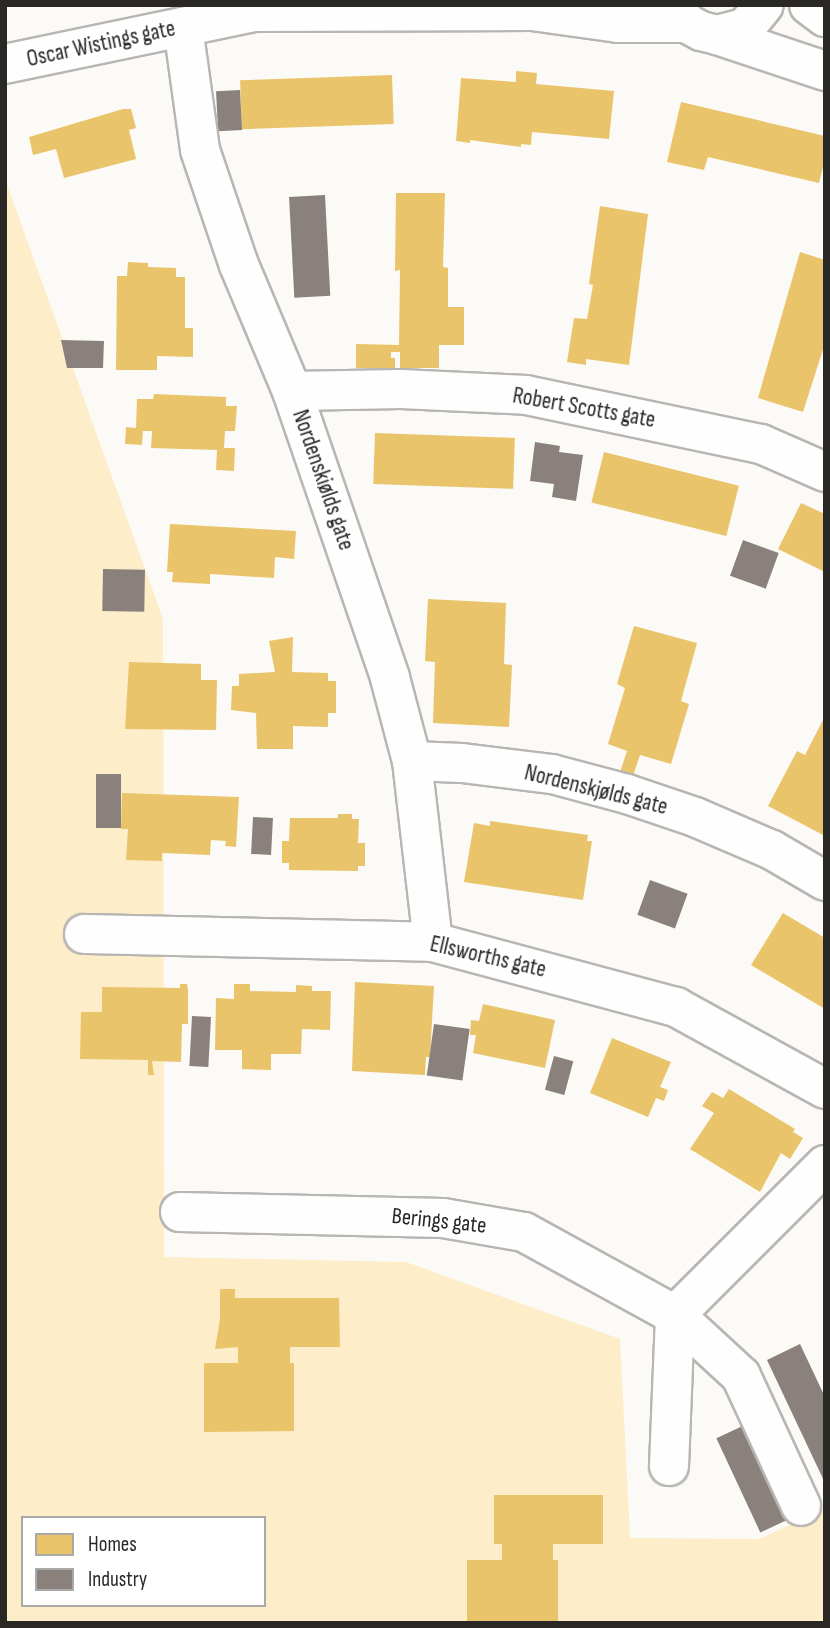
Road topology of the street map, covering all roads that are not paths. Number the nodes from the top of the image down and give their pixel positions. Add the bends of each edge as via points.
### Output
1 (764, 5) edge
2 (809, 5) edge
3 (544, 8) edge
4 (825, 17) edge
5 (693, 21) edge
6 (183, 27) junction
7 (5, 64) edge
8 (825, 71) edge
9 (292, 391) junction
10 (825, 472) edge
11 (412, 761) junction
12 (825, 881) edge
13 (84, 934) dead end
14 (433, 942) junction
15 (825, 1089) edge
16 (825, 1165) edge
17 (180, 1212) dead end
18 (675, 1315) junction
19 (669, 1466) dead end
20 (801, 1506) dead end

1 - 5 street via 746,27
2 - 4 street
3 - 5 street, Oscar Wistings gate via 618,23
3 - 6 street, Oscar Wistings gate via 253,12
5 - 8 street
6 - 7 street, Oscar Wistings gate
6 - 9 street, Nordenskiølds gate via 200,150 239,265
9 - 10 street, Robert Scotts gate via 401,389 526,395 761,444
9 - 11 street, Nordenskiølds gate via 364,596
11 - 12 street, Nordenskjølds gate via 552,774 627,794 772,850
11 - 14 street, Nordenskiølds gate
13 - 14 street, Ellsworths gate
14 - 15 street, Ellsworths gate via 676,1007
16 - 18 street
17 - 18 street, Berings gate via 443,1218 524,1232
18 - 19 street
18 - 20 street, Berings gate via 741,1376

